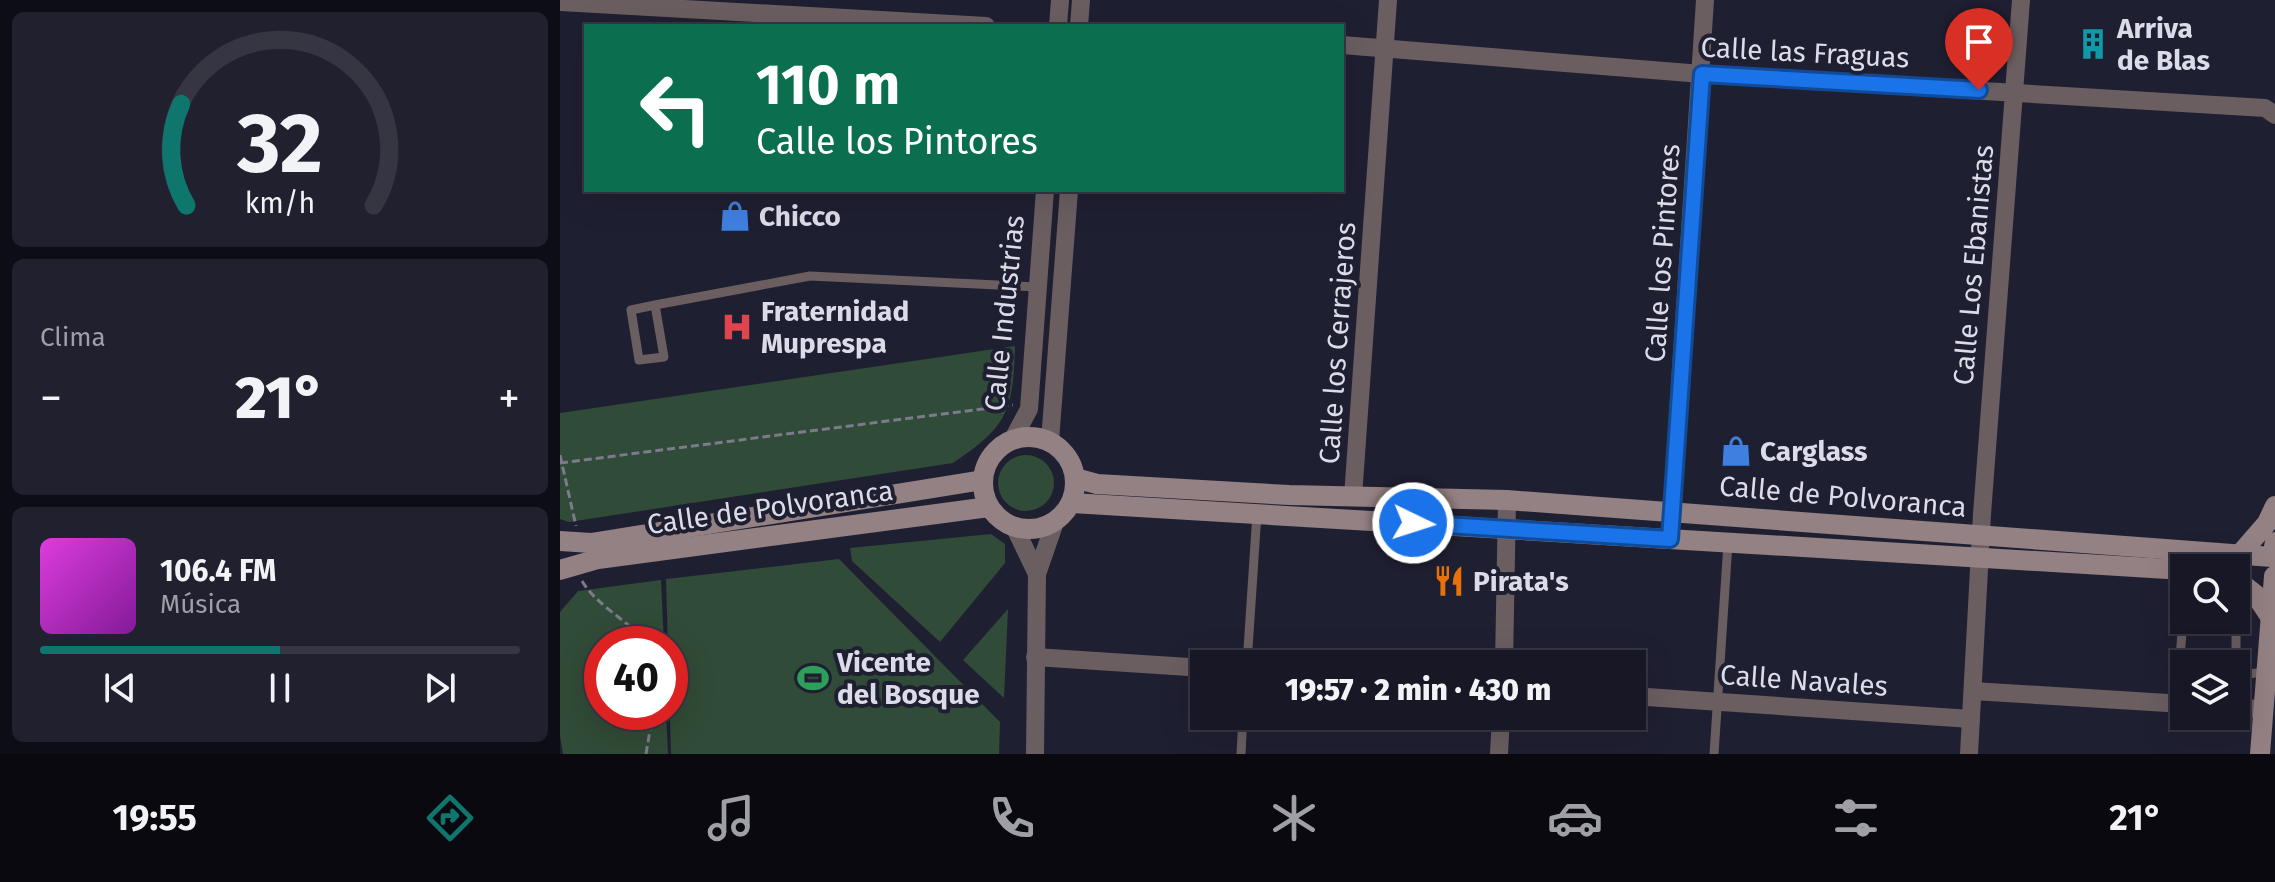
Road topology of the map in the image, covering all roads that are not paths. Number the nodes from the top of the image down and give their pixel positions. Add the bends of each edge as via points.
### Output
1 (1060, 0) edge
2 (1081, 0) edge
3 (1388, 0) edge
4 (1705, 0) edge
5 (2021, 0) edge
6 (560, 2) edge
7 (950, 24) edge
8 (1058, 24) edge
9 (1079, 24) edge
10 (1344, 45) edge
11 (1385, 48) junction
12 (1702, 74) junction
13 (2015, 92) junction
14 (2272, 108) edge
15 (1045, 192) edge
16 (1069, 192) edge
17 (1037, 287) junction
18 (655, 305) junction
19 (1013, 439) junction
20 (1050, 441) junction
21 (1075, 478) junction
22 (983, 480) junction
23 (1353, 497) junction
24 (1507, 500) junction
25 (1072, 503) junction
26 (2275, 506) edge
27 (989, 507) junction
28 (1672, 511) junction
29 (1257, 513) junction
30 (1055, 522) junction
31 (1015, 528) junction
32 (1508, 529) junction
33 (1982, 535) junction
34 (1670, 539) junction
35 (1728, 543) junction
36 (570, 554) edge
37 (2245, 554) edge
38 (2170, 556) edge
39 (1982, 560) junction
40 (2274, 563) edge
41 (2250, 564) edge
42 (2170, 569) edge
43 (1037, 574) junction
44 (2250, 590) edge
45 (2271, 618) junction
46 (1248, 650) edge
47 (1504, 650) edge
48 (1035, 657) junction
49 (1190, 667) edge
50 (2267, 672) junction
51 (2250, 674) edge
52 (1973, 691) junction
53 (1646, 697) edge
54 (1718, 702) junction
55 (2170, 703) edge
56 (2250, 709) edge
57 (2263, 709) junction
58 (1971, 719) junction
59 (1242, 730) edge
60 (1500, 730) edge
61 (1035, 754) edge
62 (1241, 754) edge
63 (1499, 754) edge
64 (1714, 754) edge
65 (1969, 754) edge
66 (2260, 754) edge

1 - 8 street
2 - 9 street
3 - 11 street, Calle los Cerrajeros
4 - 12 street, Calle los Pintores
5 - 13 street, Calle Los Ebanistas
6 - 7 street
10 - 11 street, Calle las Fraguas
11 - 12 street, Calle las Fraguas
11 - 23 street, Calle los Cerrajeros
12 - 13 street, Calle las Fraguas
12 - 28 street, Calle los Pintores
13 - 14 street, Calle las Fraguas
13 - 33 street, Calle Los Ebanistas
15 - 17 street, Calle Industrias
16 - 20 street, Calle Industrias
17 - 18 lane via 810,276
17 - 19 street, Calle Industrias via 1029,409
18 - 18 lane via 664,357 639,360 631,310
19 - 20 street
19 - 22 street via 994,454
20 - 21 street via 1071,462
21 - 23 street, Calle de Polvoranca via 1097,484
21 - 25 street
22 - 27 street
22 - 36 street, Calle de Polvoranca
23 - 24 street, Calle de Polvoranca
24 - 28 street, Calle de Polvoranca
24 - 32 street
25 - 29 street, Calle de Polvoranca
25 - 30 street
26 - 37 street
27 - 31 street
27 - 36 street, Calle de Polvoranca
28 - 33 street, Calle de Polvoranca
28 - 34 street, Calle los Pintores
29 - 32 street, Calle de Polvoranca
29 - 46 lane
30 - 31 street via 1043,528
30 - 43 street
31 - 43 street
32 - 34 street, Calle de Polvoranca
32 - 47 street
33 - 38 street, Calle de Polvoranca
33 - 39 street, Calle Los Ebanistas
34 - 35 street, Calle de Polvoranca
35 - 39 street, Calle de Polvoranca
35 - 54 lane
39 - 42 street, Calle de Polvoranca
39 - 52 street, Calle Los Ebanistas
40 - 41 street, Calle de Polvoranca
40 - 45 street
43 - 48 street
44 - 45 street
45 - 50 street
48 - 49 street
48 - 61 street
50 - 51 lane
50 - 57 street
52 - 55 street
52 - 58 street, Calle Los Ebanistas
53 - 54 street, Calle Navales
54 - 58 street, Calle Navales
54 - 64 lane
56 - 57 street
57 - 66 street
58 - 65 street, Calle Los Ebanistas
59 - 62 lane
60 - 63 street

